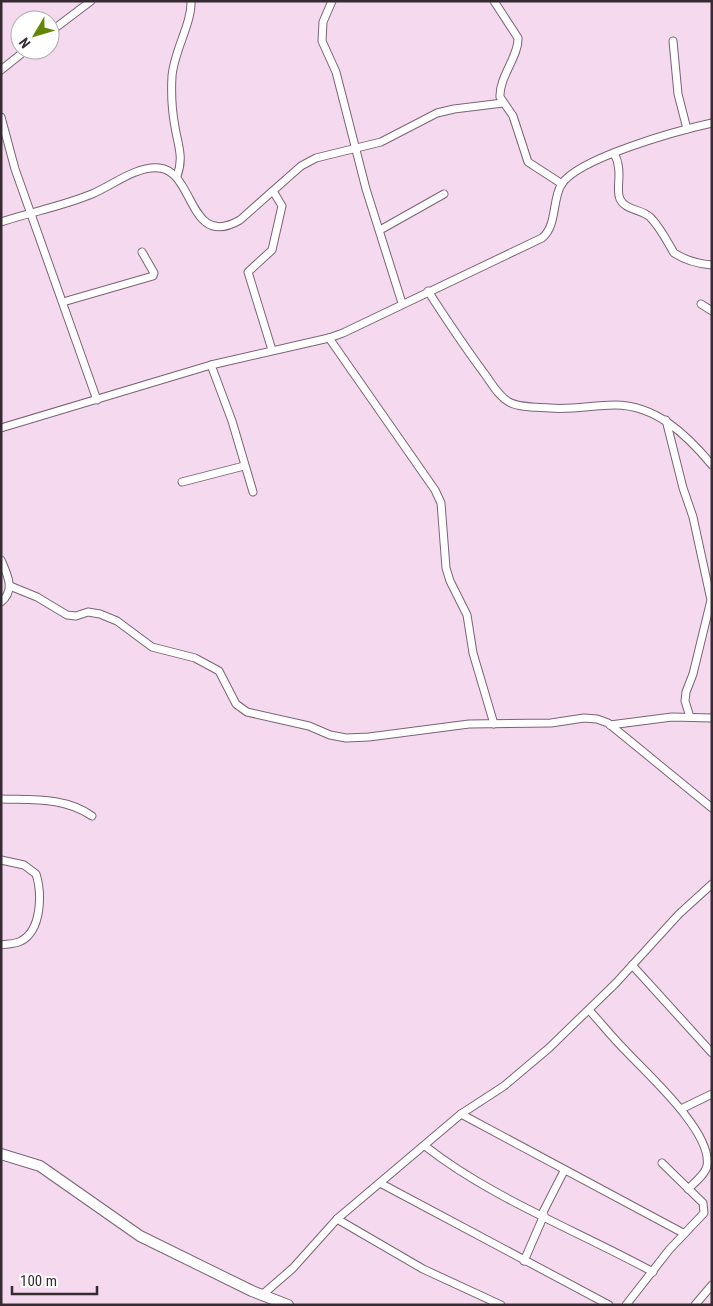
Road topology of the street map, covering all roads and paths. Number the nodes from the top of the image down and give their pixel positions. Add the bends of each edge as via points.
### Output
1 (91, 1) edge
2 (191, 1) edge
3 (332, 1) edge
4 (494, 1) edge
5 (60, 24) edge
6 (673, 41) dead end
7 (14, 60) edge
8 (1, 70) edge
9 (503, 103) junction
10 (1, 117) edge
11 (712, 123) edge
12 (687, 129) junction
13 (356, 149) junction
14 (614, 153) junction
15 (177, 176) junction
16 (562, 184) junction
17 (273, 191) junction
18 (444, 194) dead end
19 (32, 212) junction
20 (1, 222) edge
21 (380, 230) junction
22 (142, 252) dead end
23 (712, 265) edge
24 (428, 291) junction
25 (63, 302) junction
26 (402, 303) junction
27 (700, 304) dead end
28 (712, 311) edge
29 (329, 338) junction
30 (272, 350) junction
31 (211, 365) junction
32 (97, 400) junction
33 (666, 420) junction
34 (1, 428) edge
35 (712, 465) edge
36 (244, 466) junction
37 (182, 482) dead end
38 (253, 492) dead end
39 (1, 560) edge
40 (709, 571) edge
41 (10, 586) junction
42 (1, 602) edge
43 (690, 717) junction
44 (712, 718) edge
45 (494, 724) junction
46 (610, 725) junction
47 (1, 799) edge
48 (712, 808) edge
49 (92, 816) dead end
50 (1, 860) edge
51 (712, 884) edge
52 (1, 945) edge
53 (632, 965) junction
54 (589, 1010) junction
55 (712, 1053) edge
56 (712, 1094) edge
57 (681, 1108) junction
58 (461, 1114) junction
59 (424, 1146) junction
60 (1, 1154) edge
61 (662, 1163) dead end
62 (564, 1170) junction
63 (380, 1183) junction
64 (688, 1189) junction
65 (543, 1215) junction
66 (337, 1219) junction
67 (683, 1234) junction
68 (524, 1261) junction
69 (653, 1272) junction
70 (712, 1285) edge
71 (262, 1295) junction
72 (288, 1305) edge
73 (501, 1305) edge
74 (609, 1305) edge
75 (626, 1305) edge
76 (695, 1305) edge

1 - 5 street
2 - 15 street via 172,75 174,126 181,165
3 - 13 street via 323,22 322,41 336,72
4 - 9 street via 519,43 499,94
6 - 12 street via 678,94
7 - 8 street
9 - 13 street via 437,113 386,140
9 - 16 street via 517,124 528,162
10 - 19 street via 15,169
11 - 12 street
12 - 14 street
13 - 17 street via 316,158 301,166
13 - 21 street
14 - 16 street via 578,170
14 - 23 street via 620,172 619,194 623,203 649,216 679,256
15 - 17 street via 192,207 203,220 216,227 230,226 240,220
15 - 19 street via 160,168 147,169 93,193
16 - 24 street via 556,195 550,226 542,238
17 - 30 street via 282,206 272,250 248,272
18 - 21 street
19 - 20 street
19 - 25 street
21 - 26 street
22 - 25 street via 151,265 153,276
24 - 26 street
24 - 33 street via 452,330 497,391 509,402 565,409 615,405
25 - 32 street
26 - 29 street
27 - 28 street
29 - 30 street
29 - 45 street via 441,503 446,568 467,615 473,653
30 - 31 street
31 - 32 street
31 - 36 street via 232,421
32 - 34 street
33 - 35 street
33 - 40 street
36 - 37 street
36 - 38 street
39 - 41 street
40 - 43 street via 711,600 696,665 686,692
41 - 42 street via 9,593
41 - 45 street via 67,615 100,614 117,621 152,647 203,663 218,671 236,704 257,715 346,738
43 - 44 street
43 - 46 street
45 - 46 street via 551,723 584,718
46 - 48 street
47 - 49 street via 66,803 78,806
50 - 52 street via 24,865 36,874 40,902 31,932 22,941
51 - 53 street via 690,902
53 - 54 street
53 - 55 street
54 - 57 street
54 - 58 street via 523,1070
56 - 57 street
57 - 64 street via 699,1135 708,1159 706,1169
58 - 59 street
58 - 62 street
59 - 63 street
59 - 65 street
60 - 71 main road via 40,1166 140,1236
61 - 64 street
62 - 65 street
62 - 67 street
63 - 66 street
63 - 68 street
64 - 67 street via 703,1204 704,1213
65 - 68 street
65 - 69 street
66 - 71 street via 293,1268
66 - 73 street via 446,1281
67 - 69 street
68 - 74 street
69 - 75 street
70 - 76 street
71 - 72 main road

